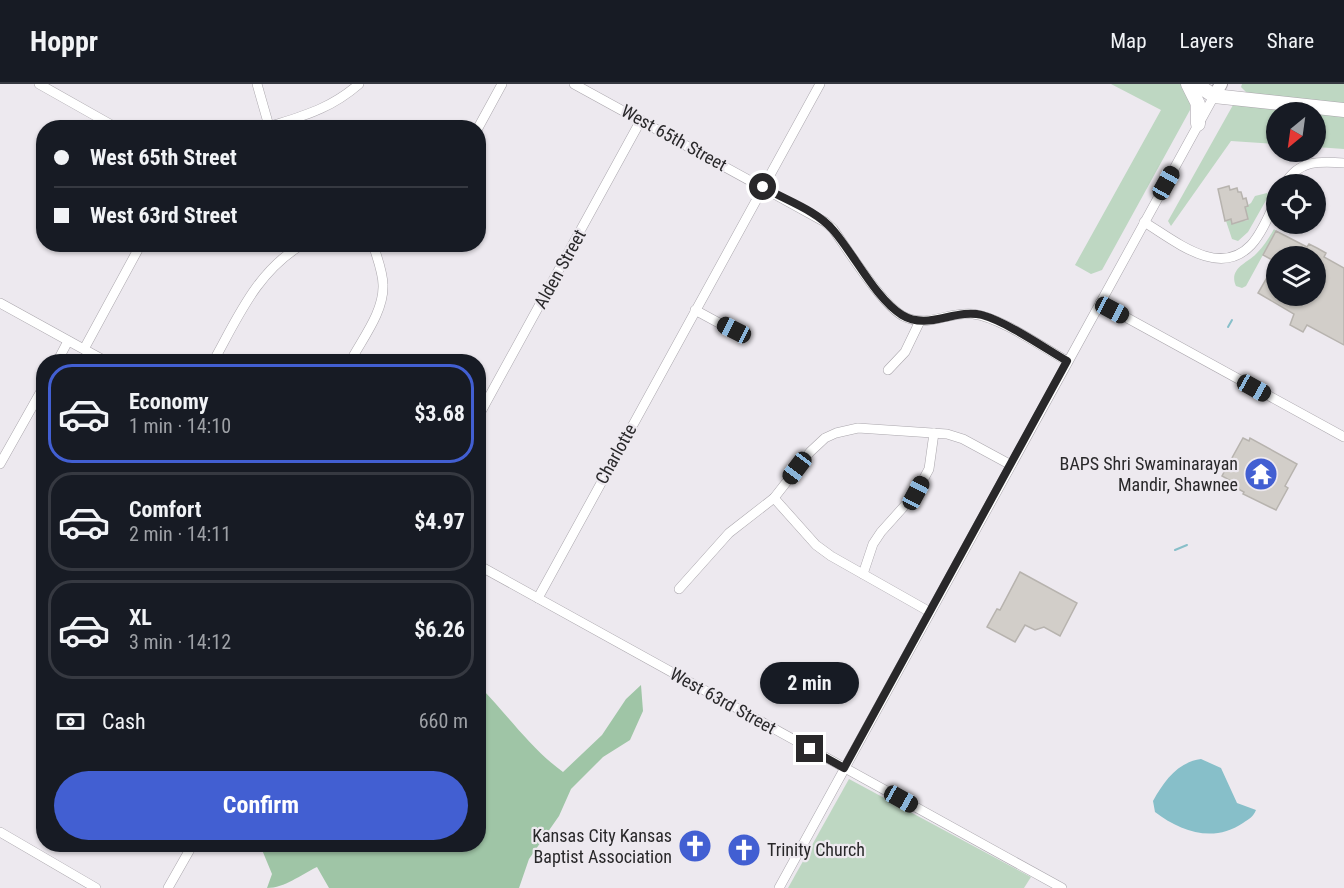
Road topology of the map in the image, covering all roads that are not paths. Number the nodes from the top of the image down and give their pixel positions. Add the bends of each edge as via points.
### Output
1 (39, 84) edge
2 (257, 84) edge
3 (359, 84) edge
4 (502, 84) edge
5 (574, 84) edge
6 (820, 84) edge
7 (1188, 84) edge
8 (1196, 84) edge
9 (1217, 90) edge
10 (1344, 110) edge
11 (103, 120) edge
12 (265, 120) edge
13 (289, 120) edge
14 (482, 120) edge
15 (641, 120) junction
16 (1198, 124) junction
17 (1344, 163) edge
18 (1292, 174) edge
19 (763, 187) junction
20 (1266, 219) edge
21 (1144, 222) junction
22 (137, 252) edge
23 (289, 252) edge
24 (375, 252) edge
25 (0, 303) edge
26 (1100, 303) junction
27 (695, 310) junction
28 (920, 321) junction
29 (743, 336) dead end
30 (68, 340) junction
31 (84, 349) junction
32 (61, 354) edge
33 (93, 354) edge
34 (217, 354) edge
35 (354, 354) edge
36 (1067, 361) junction
37 (888, 370) dead end
38 (36, 400) edge
39 (486, 402) edge
40 (934, 433) junction
41 (1344, 437) edge
42 (0, 464) edge
43 (1011, 465) junction
44 (774, 498) junction
45 (486, 569) edge
46 (863, 574) junction
47 (679, 589) dead end
48 (538, 598) junction
49 (930, 612) junction
50 (844, 768) junction
51 (0, 832) edge
52 (188, 852) edge
53 (96, 888) edge
54 (168, 888) edge
55 (778, 888) edge
56 (1062, 888) edge

1 - 11 street
2 - 12 street
3 - 13 street via 324,109
4 - 14 street
5 - 15 street, West 65th Street
6 - 19 street, Charlotte
7 - 16 highway via 1198,104
8 - 9 highway
9 - 10 highway
9 - 16 street
15 - 19 street, West 65th Street
15 - 39 street, Alden Street
16 - 21 street
17 - 18 street via 1307,164
19 - 27 street, Charlotte
19 - 28 street, West 65th Street via 825,222 891,307
20 - 21 street via 1252,244 1238,254 1222,258 1205,257
21 - 26 street
22 - 31 street
23 - 34 street via 256,284
24 - 35 street via 382,298
25 - 30 street
26 - 36 street
26 - 41 street
27 - 29 street
27 - 48 street, Charlotte
28 - 36 street via 959,314 984,316
28 - 37 street via 905,352
30 - 31 street
30 - 32 street
31 - 33 street
36 - 43 street
38 - 42 street
40 - 43 street via 963,439
40 - 44 street via 858,428 836,433 810,452
40 - 46 street via 929,469 916,493 877,538
43 - 49 street
44 - 46 street via 816,544
44 - 47 street via 729,533
45 - 48 street, West 63rd Street
46 - 49 street
48 - 50 street, West 63rd Street
49 - 50 street
50 - 55 street
50 - 56 street, West 63rd Street
51 - 53 street
52 - 54 street

